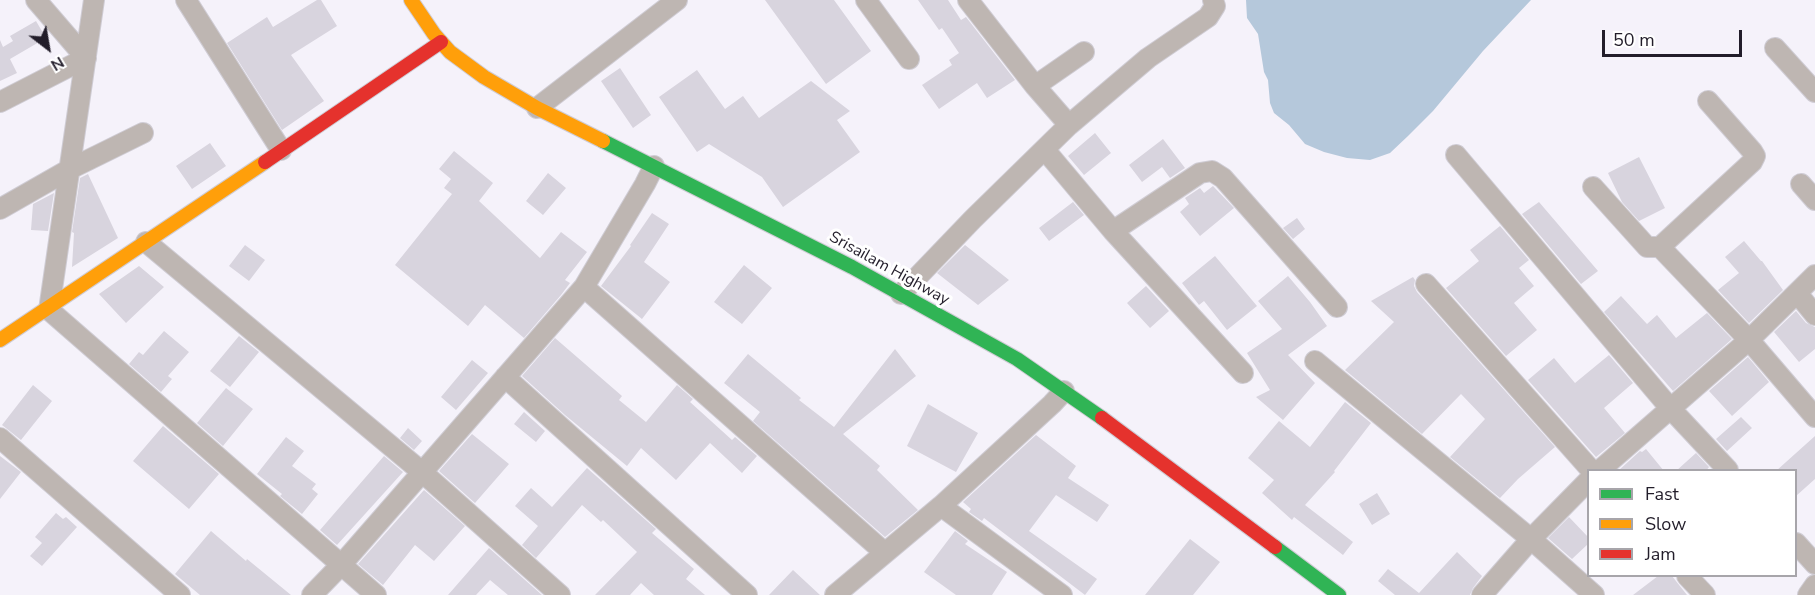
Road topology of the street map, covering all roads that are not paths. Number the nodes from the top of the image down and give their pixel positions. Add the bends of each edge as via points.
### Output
1 (36, 0) edge
2 (94, 0) edge
3 (186, 0) edge
4 (411, 0) edge
5 (677, 0) edge
6 (866, 0) edge
7 (968, 0) edge
8 (1213, 0) edge
9 (441, 42) junction
10 (1775, 48) dead end
11 (1084, 52) dead end
12 (86, 58) junction
13 (909, 59) dead end
14 (1035, 86) junction
15 (1815, 92) edge
16 (1708, 101) dead end
17 (0, 102) edge
18 (537, 108) junction
19 (1069, 124) junction
20 (144, 133) dead end
21 (281, 150) junction
22 (1045, 150) junction
23 (1456, 155) dead end
24 (654, 166) junction
25 (70, 169) junction
26 (1801, 184) dead end
27 (1593, 187) dead end
28 (1815, 200) edge
29 (0, 209) edge
30 (1113, 231) junction
31 (146, 242) junction
32 (1660, 247) junction
33 (1815, 275) edge
34 (1426, 284) dead end
35 (584, 286) junction
36 (1797, 293) junction
37 (901, 294) junction
38 (1337, 307) dead end
39 (49, 310) junction
40 (1815, 315) edge
41 (0, 340) edge
42 (1749, 340) junction
43 (1315, 361) dead end
44 (1243, 373) dead end
45 (505, 377) junction
46 (1053, 401) junction
47 (1671, 408) junction
48 (1815, 417) edge
49 (0, 438) edge
50 (1589, 469) edge
51 (1602, 469) edge
52 (1726, 469) edge
53 (423, 472) junction
54 (1587, 482) edge
55 (940, 506) junction
56 (1531, 539) junction
57 (1797, 544) edge
58 (885, 553) junction
59 (342, 564) junction
60 (1815, 564) edge
61 (1688, 577) edge
62 (1815, 585) edge
63 (841, 593) edge
64 (180, 595) edge
65 (312, 595) edge
66 (376, 595) edge
67 (560, 595) edge
68 (747, 595) edge
69 (1062, 595) edge
70 (1339, 595) edge
71 (1482, 595) edge
72 (1594, 595) edge
73 (1704, 595) edge
74 (1808, 595) edge

1 - 12 street
2 - 12 street
3 - 21 street
4 - 9 main road, Srisailam Highway
5 - 18 street
6 - 13 street
7 - 14 street
8 - 19 street via 1215,6 1208,17 1148,58
9 - 18 main road, Srisailam Highway via 484,77
9 - 21 main road
10 - 15 street
11 - 14 street
12 - 17 street
12 - 25 street
14 - 19 street
16 - 32 street via 1755,156
18 - 24 main road, Srisailam Highway
19 - 22 street
20 - 25 street
21 - 31 main road
22 - 30 street
22 - 37 street
23 - 47 street
24 - 35 street
24 - 37 main road, Srisailam Highway
25 - 29 street
25 - 39 street
26 - 28 street
27 - 32 street via 1647,247
30 - 38 street via 1200,173 1212,171 1223,178
30 - 44 street
31 - 39 main road
31 - 53 street
32 - 42 street
33 - 36 street
34 - 50 street
35 - 45 street
35 - 58 street
36 - 40 street
36 - 42 street
37 - 46 main road, Srisailam Highway via 1017,359
39 - 41 main road
39 - 59 street
42 - 47 street
42 - 48 street
43 - 56 street
45 - 53 street
45 - 68 street
46 - 55 street
46 - 70 main road, Srisailam Highway via 1125,434
47 - 51 street
47 - 52 street
49 - 64 street
53 - 59 street
53 - 67 street
54 - 56 street
55 - 58 street
55 - 69 street
56 - 71 street
56 - 72 street
57 - 60 street
58 - 63 street
59 - 65 street
59 - 66 street
61 - 73 street
62 - 74 street

